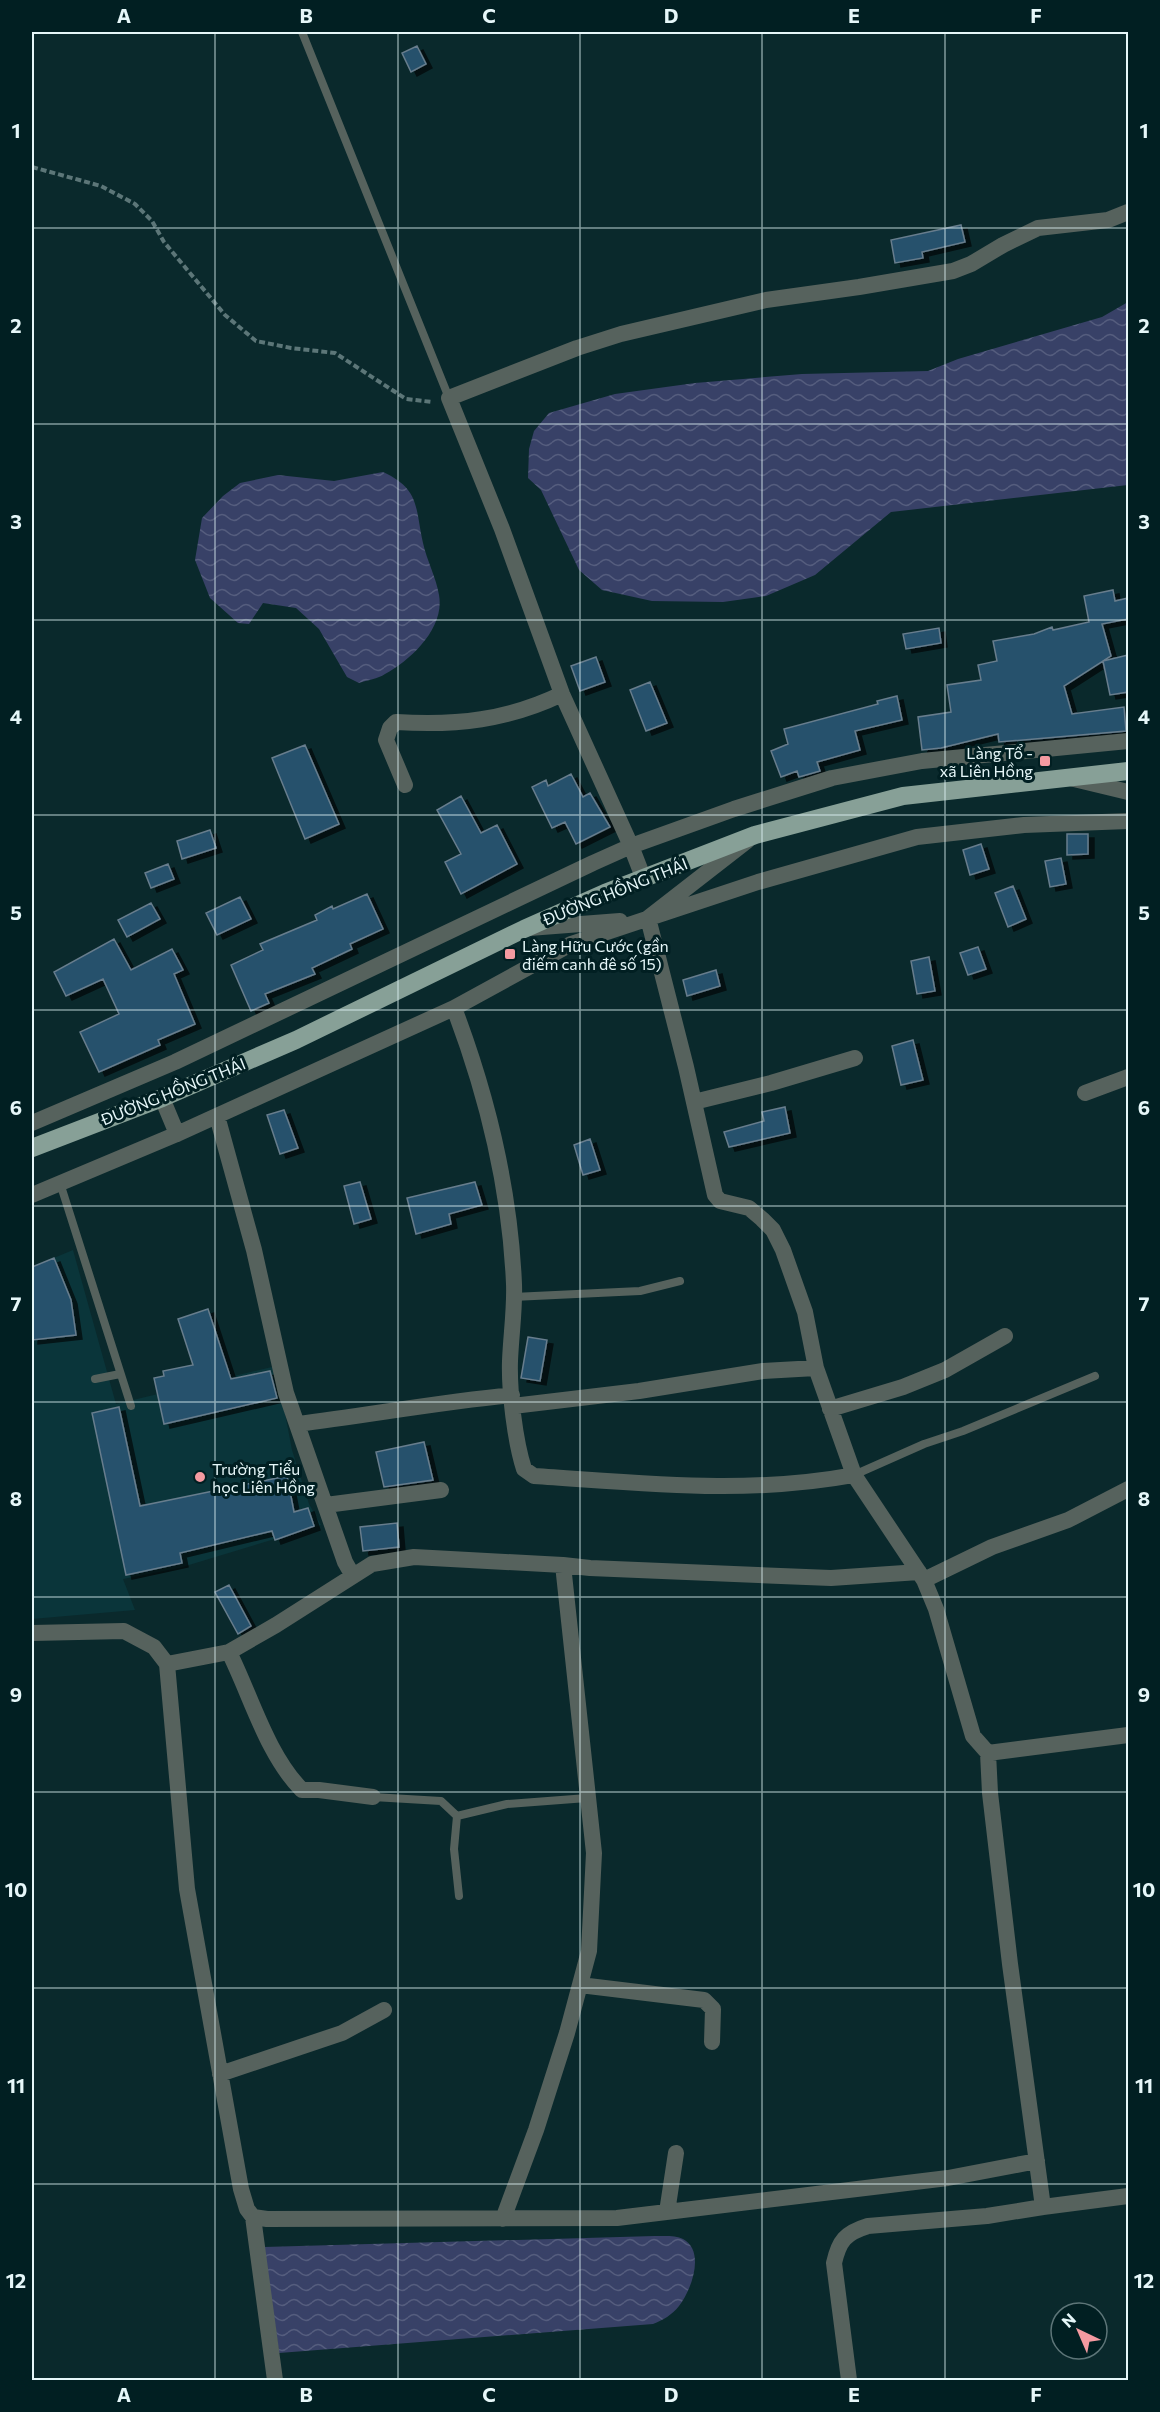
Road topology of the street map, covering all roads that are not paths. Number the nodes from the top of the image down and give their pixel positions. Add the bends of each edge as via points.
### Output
1 (302, 32) edge
2 (1128, 212) edge
3 (449, 398) junction
4 (562, 694) junction
5 (1128, 741) edge
6 (1128, 771) edge
7 (1064, 777) junction
8 (405, 785) dead end
9 (1128, 792) edge
10 (1128, 821) edge
11 (755, 835) junction
12 (631, 846) junction
13 (643, 878) junction
14 (648, 918) junction
15 (524, 929) junction
16 (454, 1008) junction
17 (855, 1058) dead end
18 (1128, 1077) edge
19 (1085, 1093) dead end
20 (162, 1098) junction
21 (694, 1102) junction
22 (217, 1116) junction
23 (32, 1123) edge
24 (177, 1134) junction
25 (32, 1148) edge
26 (60, 1183) junction
27 (32, 1195) edge
28 (680, 1281) dead end
29 (513, 1297) junction
30 (1005, 1336) dead end
31 (816, 1368) junction
32 (120, 1374) junction
33 (1095, 1376) dead end
34 (95, 1379) dead end
35 (512, 1401) junction
36 (131, 1406) dead end
37 (830, 1409) junction
38 (297, 1424) junction
39 (854, 1474) junction
40 (1128, 1489) edge
41 (441, 1490) dead end
42 (326, 1505) junction
43 (563, 1565) junction
44 (353, 1576) junction
45 (921, 1576) junction
46 (32, 1634) edge
47 (229, 1652) junction
48 (167, 1664) junction
49 (1128, 1736) edge
50 (988, 1754) junction
51 (373, 1797) joint
52 (587, 1798) junction
53 (457, 1816) junction
54 (459, 1896) dead end
55 (580, 1984) junction
56 (384, 2010) dead end
57 (712, 2042) dead end
58 (220, 2074) junction
59 (676, 2152) dead end
60 (1037, 2161) junction
61 (1128, 2196) edge
62 (1043, 2207) junction
63 (667, 2212) junction
64 (253, 2217) junction
65 (502, 2219) junction
66 (275, 2380) edge
67 (849, 2380) edge

1 - 3 lane
2 - 3 street via 1108,220 1036,229 953,271 766,300 621,334
3 - 4 street
4 - 8 street via 523,710 462,723 396,722 386,740
4 - 12 street
5 - 12 street via 922,761 832,778
6 - 7 main road, ĐƯỜNG HỒNG THÁI
7 - 9 street
7 - 11 main road, ĐƯỜNG HỒNG THÁI via 903,796
10 - 14 street via 1024,825 917,837
11 - 13 main road, ĐƯỜNG HỒNG THÁI
11 - 14 street
12 - 13 street
12 - 23 street via 186,1057
13 - 15 main road, ĐƯỜNG HỒNG THÁI
14 - 15 street
14 - 16 street via 571,944
14 - 21 street
15 - 20 main road, ĐƯỜNG HỒNG THÁI via 296,1040
16 - 22 street
16 - 29 street via 472,1054 492,1134 508,1219
17 - 21 street
18 - 19 street
20 - 24 street
20 - 25 main road, ĐƯỜNG HỒNG THÁI
21 - 31 street via 716,1195 720,1201 749,1208 773,1230 783,1250 805,1312
22 - 24 street
22 - 38 street
24 - 26 street
26 - 27 street
26 - 32 lane
28 - 29 lane via 640,1291
29 - 35 street
30 - 37 street via 945,1370 903,1388
31 - 35 street via 763,1371 639,1391
31 - 37 street
32 - 34 lane
32 - 36 lane
33 - 39 lane
35 - 38 street via 436,1403
35 - 39 street via 524,1469 534,1476 716,1487 816,1482
37 - 39 street
38 - 42 street
39 - 45 street
40 - 45 street via 1068,1520
41 - 42 street
42 - 44 street
43 - 44 street via 414,1557 372,1564
43 - 45 street via 831,1578
43 - 52 street
44 - 47 street
45 - 50 street via 936,1609 973,1736
46 - 48 street via 124,1631 154,1647
47 - 48 street
47 - 51 street via 288,1776 302,1790
48 - 58 street via 187,1889
49 - 50 street
50 - 60 street
51 - 53 lane via 441,1801
52 - 53 lane via 507,1804
52 - 55 street via 594,1853 589,1951
53 - 54 lane via 454,1849
55 - 57 street via 704,2000 713,2009
55 - 65 street via 536,2130
56 - 58 street via 342,2034
58 - 64 street via 241,2189
59 - 63 street
60 - 62 street
60 - 63 street via 948,2178
61 - 62 street
62 - 67 street via 868,2226 845,2237 834,2263
63 - 65 street via 616,2218
64 - 65 street
64 - 66 street

